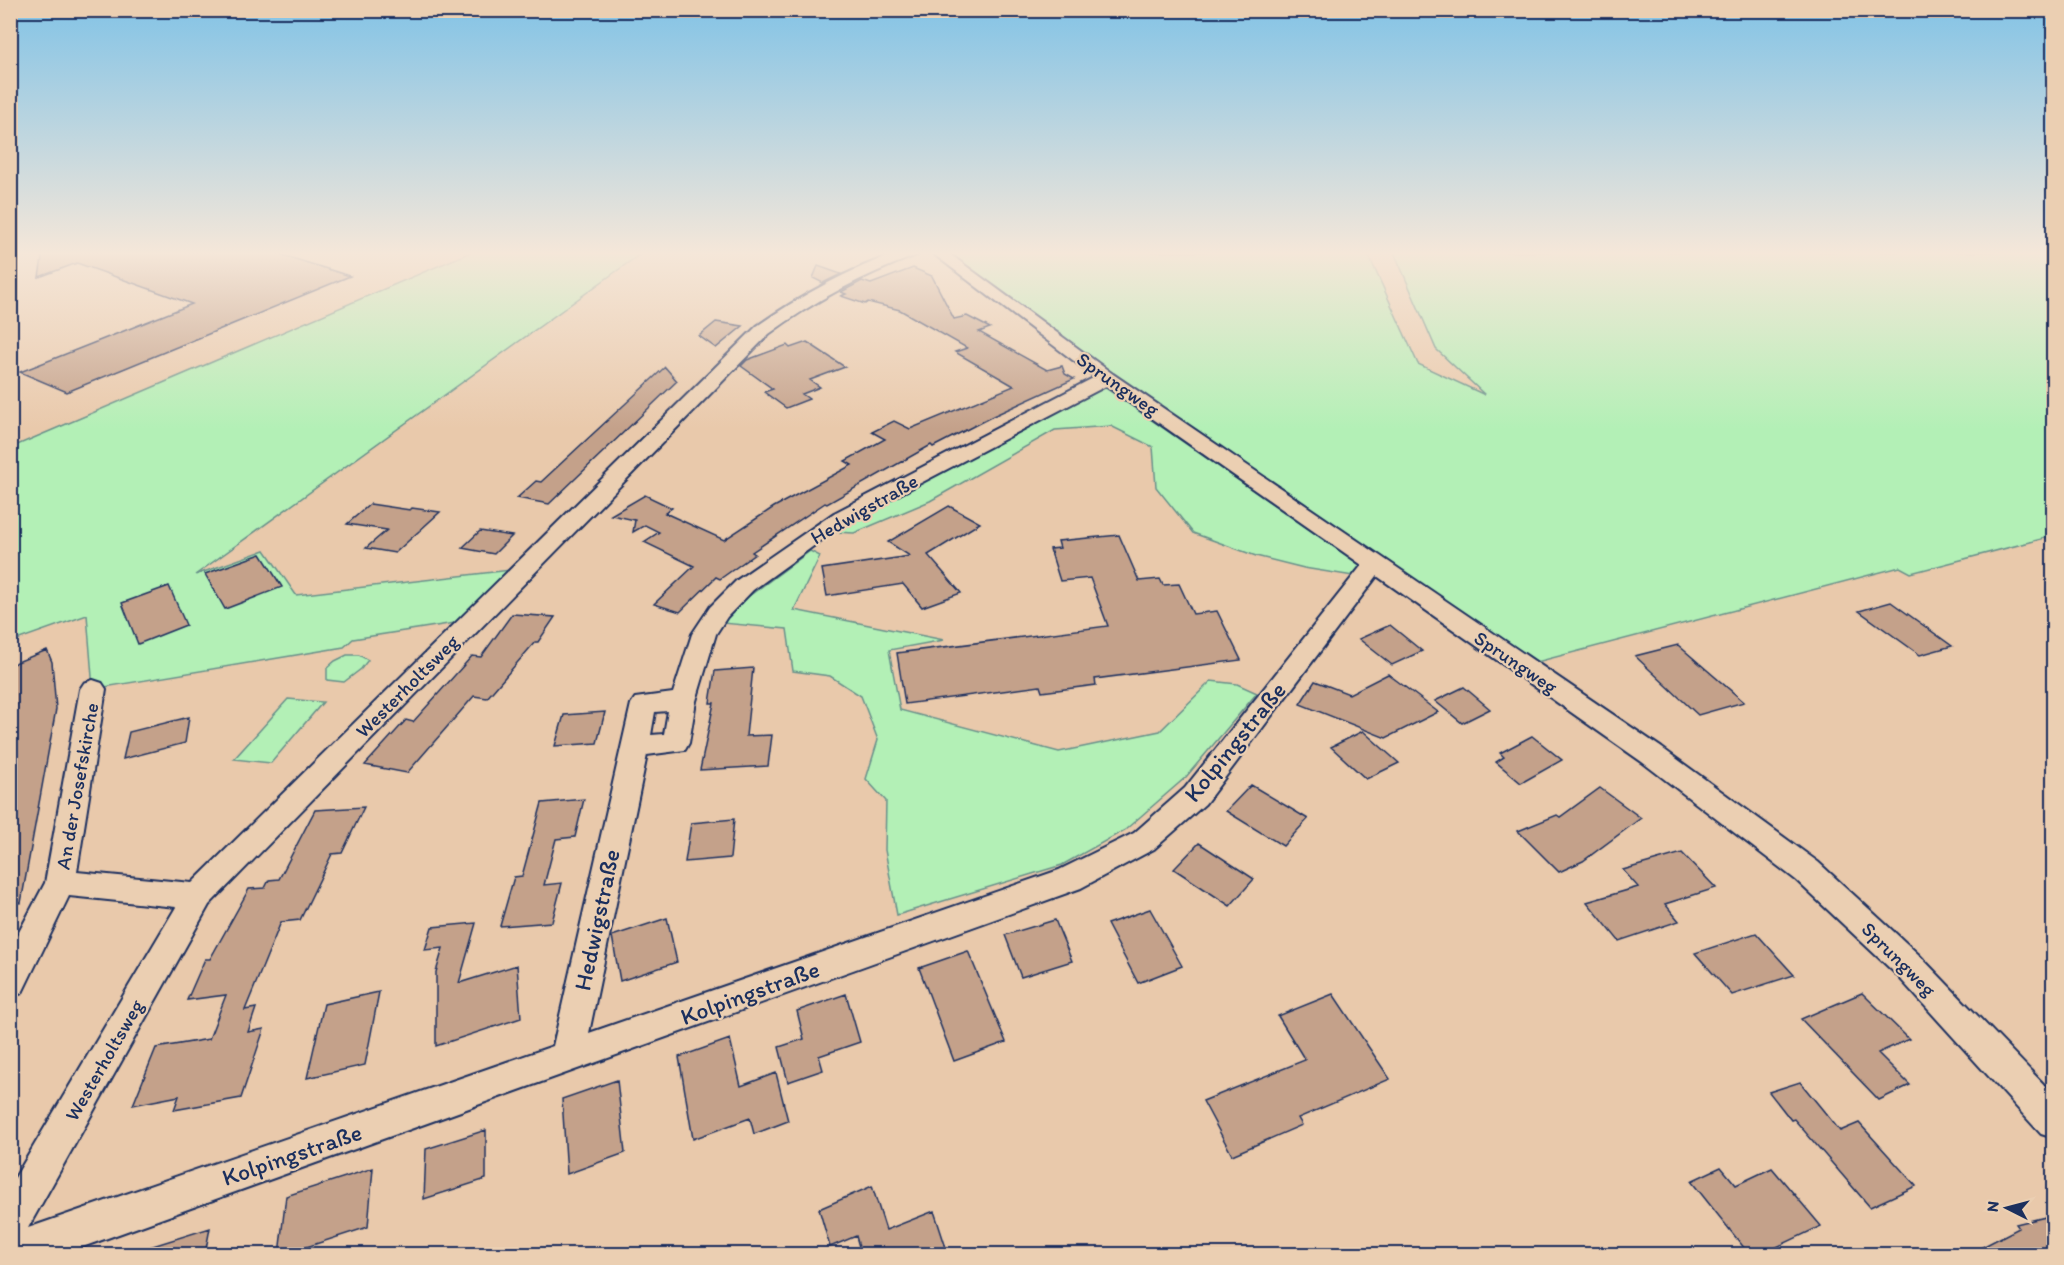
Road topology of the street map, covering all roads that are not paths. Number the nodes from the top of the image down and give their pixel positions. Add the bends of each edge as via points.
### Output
1 (789, 311) edge
2 (1017, 311) edge
3 (1107, 378) junction
4 (1374, 564) junction
5 (93, 689) dead end
6 (683, 701) junction
7 (635, 746) junction
8 (60, 883) junction
9 (198, 896) junction
10 (10, 983) edge
11 (567, 1058) junction
12 (2054, 1122) edge
13 (10, 1222) edge
14 (10, 1254) edge

1 - 9 street, Westerholtsweg via 763,330
2 - 3 street, Sprungweg
3 - 4 street, Sprungweg
3 - 6 street, Hedwigstraße via 841,517 745,585 717,612 704,634
4 - 11 street, Kolpingstraße via 1195,796 1144,841 1070,879
4 - 12 street, Sprungweg via 1652,755 1807,871 1907,964
5 - 8 street, An der Josefskirche
6 - 7 street, Hedwigstraße via 644,704
6 - 7 street, Hedwigstraße via 676,742
7 - 11 street, Hedwigstraße
8 - 9 street, An der Josefskirche
8 - 10 street, An der Josefskirche
9 - 13 street, Westerholtsweg
11 - 14 street, Kolpingstraße

